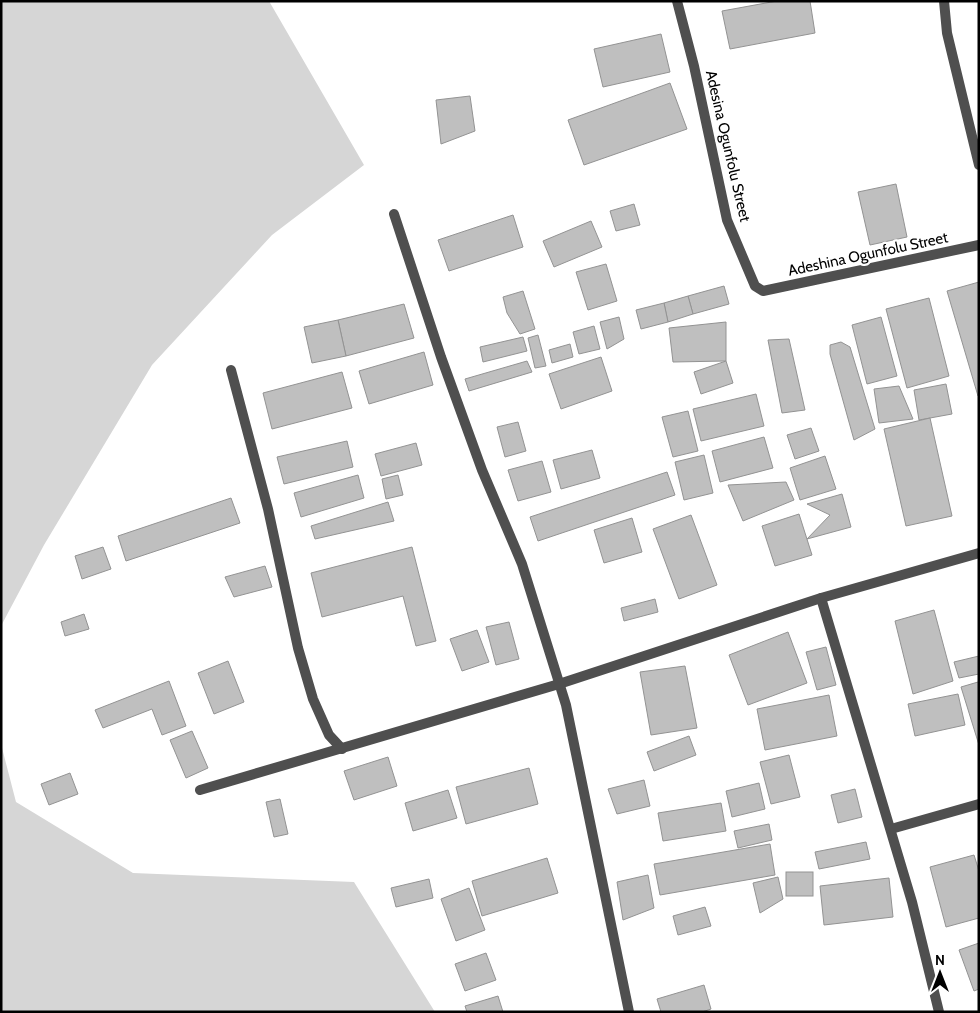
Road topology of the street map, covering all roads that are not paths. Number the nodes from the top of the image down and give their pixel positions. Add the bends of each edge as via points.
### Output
1 (677, 1) edge
2 (944, 1) edge
3 (979, 165) edge
4 (394, 214) dead end
5 (979, 245) edge
6 (763, 291) joint
7 (230, 370) dead end
8 (979, 552) edge
9 (821, 598) junction
10 (559, 684) junction
11 (342, 749) junction
12 (200, 790) dead end
13 (979, 804) edge
14 (891, 829) junction
15 (629, 1012) edge
16 (939, 1012) edge

1 - 6 street, Adesina Ogunfolu Street via 727,220 755,286
2 - 3 street via 947,33
4 - 10 street via 482,470 522,564
5 - 6 street, Adeshina Ogunfolu Street
7 - 11 street via 268,509 298,648 313,699 329,735
8 - 9 street
9 - 10 street
9 - 14 street
10 - 11 street
10 - 15 street via 577,753
11 - 12 street
13 - 14 street
14 - 16 street

